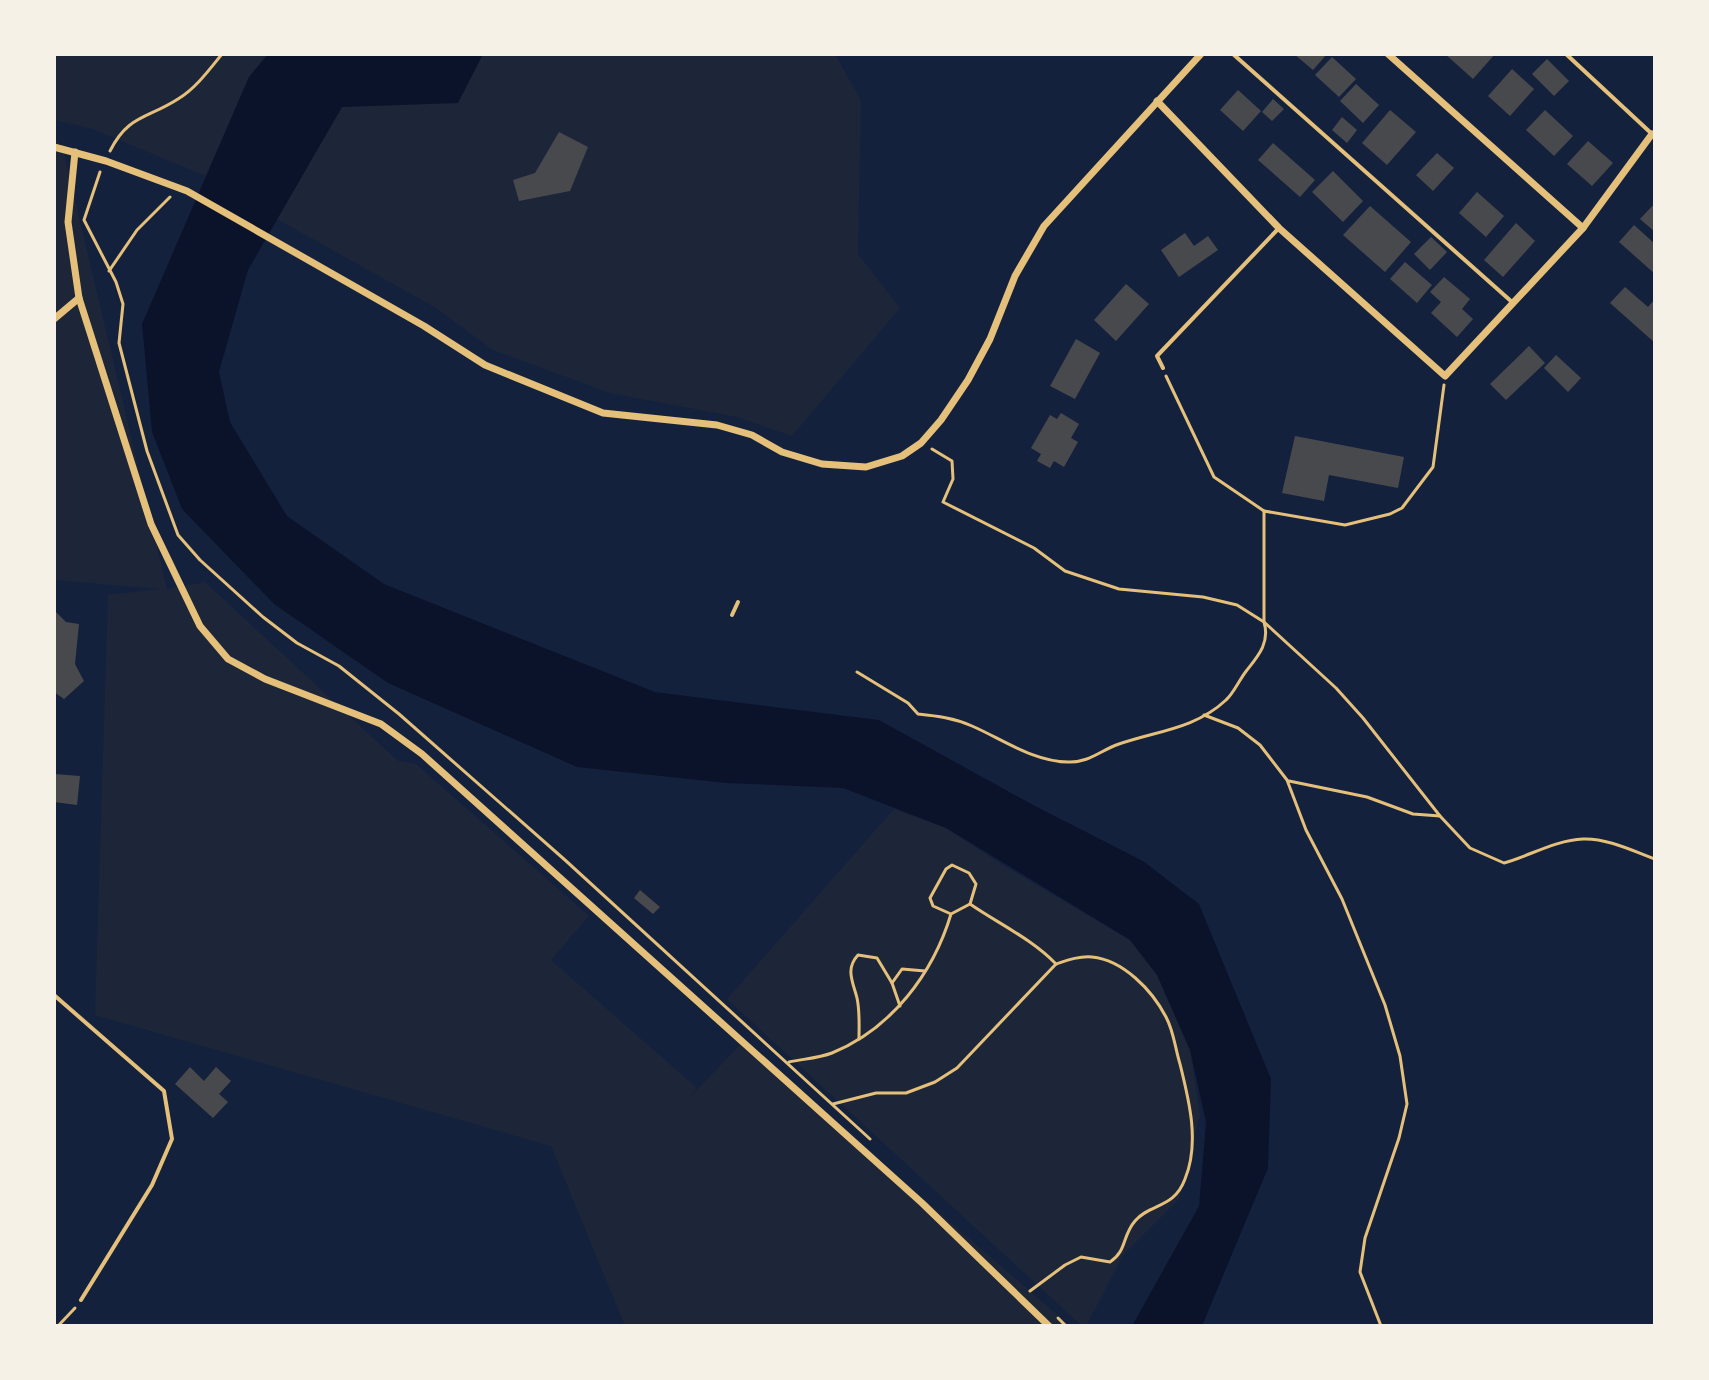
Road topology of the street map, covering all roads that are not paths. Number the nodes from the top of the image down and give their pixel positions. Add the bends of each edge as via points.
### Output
1 (1201, 54) edge
2 (1233, 54) edge
3 (1388, 54) edge
4 (1566, 54) edge
5 (1157, 101) junction
6 (1652, 134) joint
7 (54, 147) edge
8 (75, 152) junction
9 (1279, 228) junction
10 (1583, 228) junction
11 (79, 298) junction
12 (1512, 302) junction
13 (54, 319) edge
14 (1163, 368) road end
15 (738, 602) dead end
16 (732, 615) dead end
17 (54, 995) edge
18 (81, 1300) road end
19 (1049, 1326) edge

1 - 5 street
2 - 12 lane
3 - 10 street
4 - 6 lane
5 - 8 street via 1044,226 1015,276 990,339 941,420 902,456 866,467 822,464 717,425 603,413 485,365 187,191
5 - 9 street
6 - 10 street
7 - 8 street
8 - 11 street via 68,222
9 - 12 street via 1445,376
9 - 14 lane via 1157,356
10 - 12 street
11 - 13 street
11 - 19 street via 151,524 200,626 228,659 381,724 422,754 922,1203
15 - 16 lane
17 - 18 lane via 164,1091 172,1139 152,1185

